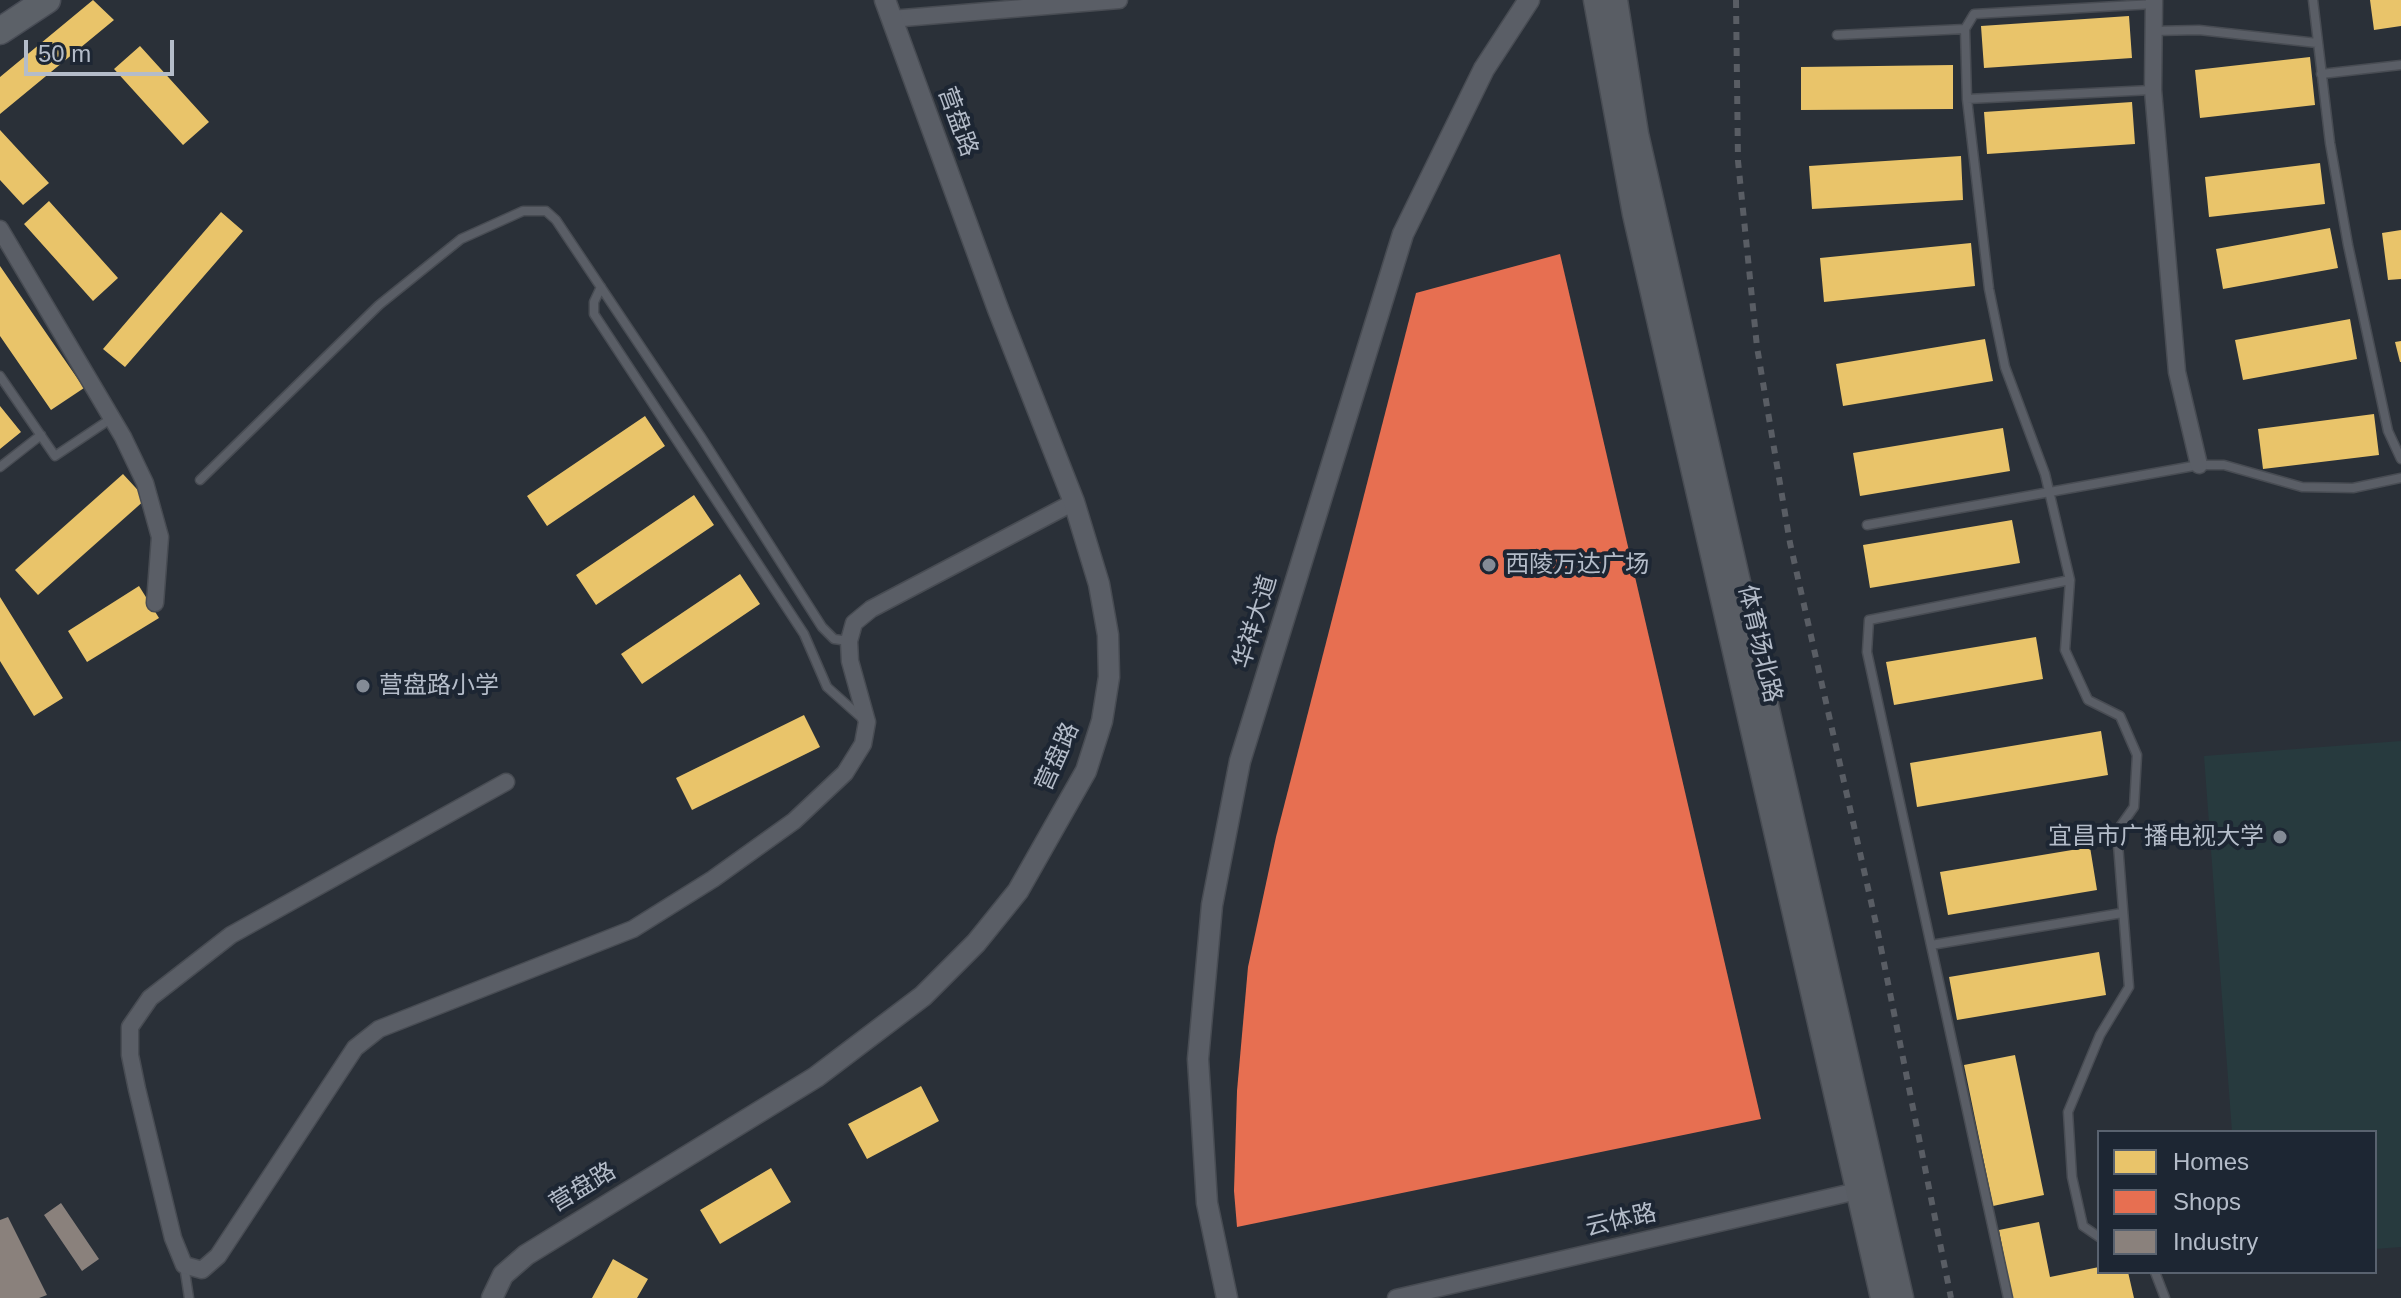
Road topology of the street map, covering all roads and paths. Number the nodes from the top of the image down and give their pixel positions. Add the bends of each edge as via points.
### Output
1 (47, 0) edge
2 (1119, 0) edge
3 (1529, 0) edge
4 (1595, 0) edge
5 (1616, 0) edge
6 (2313, 0) edge
7 (2154, 2) edge
8 (888, 9) edge
9 (1965, 29) junction
10 (0, 31) edge
11 (2154, 31) junction
12 (1837, 35) dead end
13 (2317, 43) junction
14 (2401, 65) edge
15 (2321, 74) junction
16 (2153, 90) junction
17 (1967, 99) junction
18 (0, 229) edge
19 (601, 287) junction
20 (0, 376) edge
21 (112, 418) junction
22 (41, 435) junction
23 (2401, 459) edge
24 (2199, 465) junction
25 (0, 467) edge
26 (2401, 478) edge
27 (200, 480) dead end
28 (2049, 492) junction
29 (1074, 502) junction
30 (1867, 525) dead end
31 (2070, 580) junction
32 (155, 603) dead end
33 (849, 641) junction
34 (867, 722) junction
35 (506, 782) dead end
36 (2122, 913) junction
37 (1931, 945) junction
38 (1857, 1191) junction
39 (2097, 1236) edge
40 (184, 1265) junction
41 (2156, 1274) edge
42 (189, 1298) edge
43 (492, 1298) edge
44 (1227, 1298) edge
45 (1396, 1298) edge
46 (1882, 1298) edge
47 (1902, 1298) edge
48 (2008, 1298) edge
49 (2165, 1298) edge

1 - 10 main road
2 - 8 street
3 - 44 street, 华祥大道 via 1484,69 1403,234 1240,761 1212,905 1198,1059 1207,1203
4 - 38 main road, 体育场北路 via 1637,230
5 - 47 main road, 体育场北路 via 1640,147
6 - 13 lane
7 - 9 lane via 1974,14
7 - 11 street
8 - 29 street, 营盘路
9 - 12 lane
9 - 17 lane
11 - 13 lane via 2199,30
11 - 16 street
13 - 15 lane
14 - 15 lane
15 - 23 lane via 2348,245 2388,431
16 - 17 lane
16 - 24 street via 2177,372
17 - 28 lane via 1989,289 2005,367
18 - 21 street
19 - 27 lane via 546,211 523,211 461,239 379,305
19 - 33 lane via 822,627 834,639
19 - 34 lane via 594,314 804,634 827,687
20 - 22 lane
21 - 22 lane via 55,456
21 - 32 street via 145,483 160,537
22 - 25 lane
24 - 26 lane via 2224,465 2302,487 2353,488
24 - 28 lane
28 - 30 lane
28 - 31 lane
29 - 33 street via 871,609 854,623
29 - 43 street, 营盘路 via 1099,584 1109,677 1086,771 1018,891 923,996 816,1077 526,1255 503,1275
31 - 36 lane via 2065,650 2088,700 2120,716 2137,755 2134,807 2117,831
31 - 37 lane via 1869,620 1867,652
33 - 34 street via 855,688
34 - 40 street via 863,744 845,773 794,821 699,887 633,929 379,1029 355,1048 218,1256 202,1270
35 - 40 street via 231,935 150,998 130,1027 135,1078
36 - 37 lane
36 - 39 lane via 2129,987 2100,1035 2068,1112 2072,1177 2083,1226
37 - 48 lane
38 - 45 street, 云体路
38 - 46 main road, 体育场北路
40 - 42 lane
41 - 49 lane

